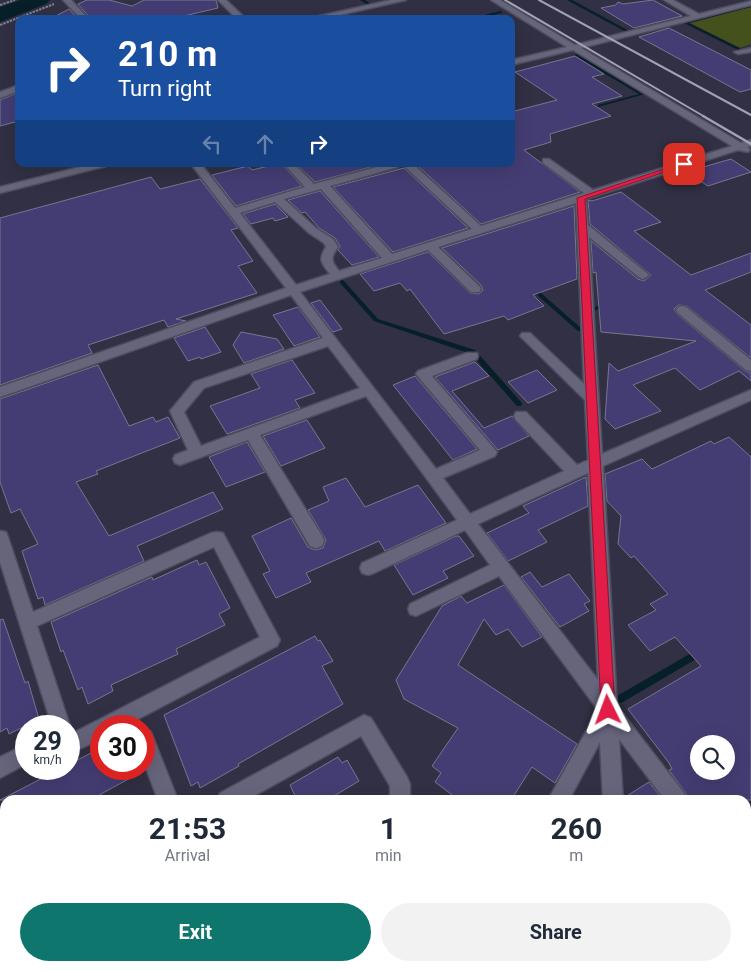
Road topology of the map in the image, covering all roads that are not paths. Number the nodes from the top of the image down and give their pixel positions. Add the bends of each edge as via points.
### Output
1 (67, 0) edge
2 (222, 0) edge
3 (402, 0) edge
4 (489, 0) edge
5 (668, 0) edge
6 (497, 1) edge
7 (751, 3) edge
8 (81, 15) edge
9 (238, 15) edge
10 (329, 15) edge
11 (697, 16) junction
12 (575, 48) junction
13 (751, 50) edge
14 (738, 52) dead end
15 (515, 62) edge
16 (15, 89) edge
17 (0, 95) edge
18 (751, 143) edge
19 (740, 146) junction
20 (751, 153) edge
21 (546, 161) dead end
22 (91, 167) edge
23 (198, 167) edge
24 (293, 167) edge
25 (388, 167) edge
26 (410, 167) edge
27 (317, 187) junction
28 (0, 190) edge
29 (586, 196) junction
30 (277, 198) junction
31 (233, 212) junction
32 (582, 226) junction
33 (479, 230) junction
34 (430, 246) junction
35 (390, 259) junction
36 (643, 275) dead end
37 (337, 276) junction
38 (475, 289) dead end
39 (293, 290) junction
40 (682, 310) dead end
41 (526, 336) dead end
42 (331, 340) junction
43 (472, 356) dead end
44 (751, 367) edge
45 (369, 390) junction
46 (0, 392) edge
47 (751, 395) edge
48 (591, 398) junction
49 (521, 416) dead end
50 (251, 433) junction
51 (197, 453) junction
52 (180, 459) dead end
53 (595, 463) junction
54 (574, 472) junction
55 (433, 476) junction
56 (468, 522) junction
57 (316, 541) dead end
58 (1, 546) edge
59 (501, 567) junction
60 (368, 568) dead end
61 (416, 609) dead end
62 (28, 622) junction
63 (608, 710) junction
64 (58, 715) edge
65 (144, 715) edge
66 (15, 760) edge
67 (155, 767) edge
68 (0, 768) edge
69 (166, 795) edge
70 (236, 795) edge
71 (400, 795) edge
72 (561, 795) edge
73 (613, 795) edge
74 (673, 795) edge

1 - 8 street
2 - 9 street
3 - 10 street
4 - 6 street
5 - 11 street
6 - 12 street
7 - 11 street
11 - 12 street
12 - 15 street
12 - 19 street
13 - 14 street
16 - 17 street
18 - 19 street
19 - 20 street
19 - 29 street
21 - 29 street
22 - 28 street
23 - 31 street
24 - 27 street
25 - 27 street
26 - 33 street
27 - 30 street
27 - 35 street
29 - 32 street
29 - 33 street
30 - 31 street
30 - 37 street via 312,231 328,241 332,247 326,262
31 - 39 street
32 - 36 street
32 - 48 street
33 - 34 street
34 - 35 street
34 - 38 street
35 - 37 street
37 - 39 street
39 - 42 street
39 - 46 street
40 - 44 street
41 - 48 street
42 - 45 street
42 - 51 street via 199,385 176,412
43 - 55 street via 423,374 490,452
45 - 50 street
45 - 55 street
47 - 53 street
48 - 53 street
49 - 54 street
50 - 51 street
50 - 57 street
51 - 52 street
53 - 54 street
53 - 63 street
54 - 56 street
55 - 56 street
56 - 59 street
56 - 60 street
58 - 62 street
59 - 61 street
59 - 63 street
62 - 64 street
62 - 65 street via 217,538 271,640
63 - 72 street
63 - 73 street
63 - 74 street
66 - 68 street
67 - 69 street
70 - 71 street via 364,724 400,784

